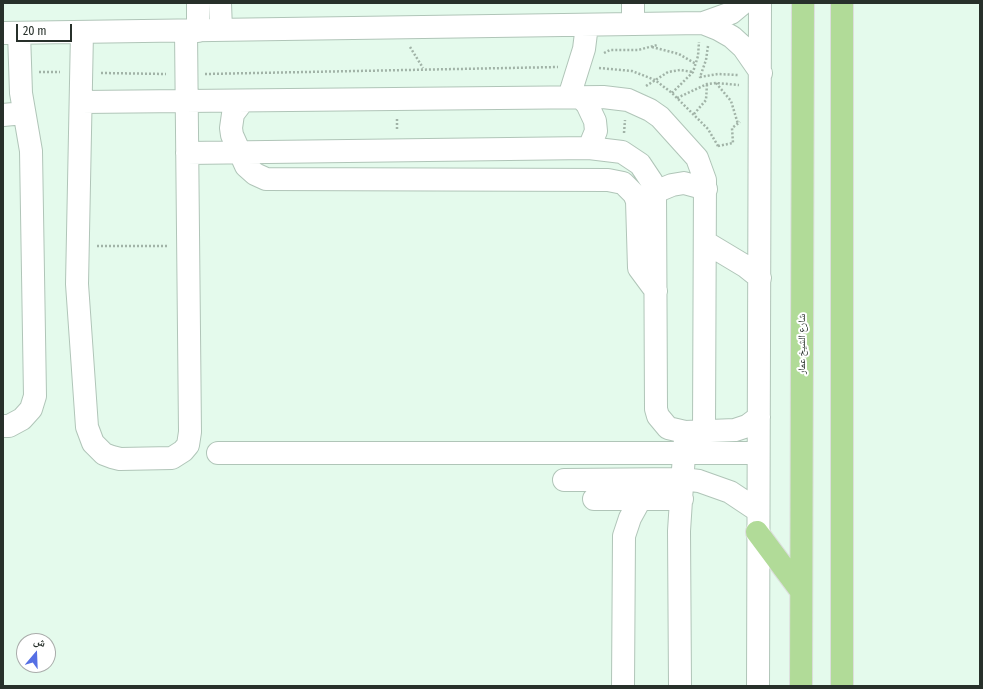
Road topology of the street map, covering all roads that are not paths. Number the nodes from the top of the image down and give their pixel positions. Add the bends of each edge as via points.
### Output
1 (198, 3) edge
2 (220, 3) edge
3 (743, 3) edge
4 (760, 3) edge
5 (803, 3) edge
6 (842, 3) edge
7 (640, 14) edge
8 (587, 25) junction
9 (221, 30) junction
10 (192, 31) junction
11 (82, 32) junction
12 (11, 33) edge
13 (705, 34) junction
14 (751, 74) junction
15 (580, 97) junction
16 (186, 101) junction
17 (243, 101) junction
18 (81, 102) junction
19 (24, 114) junction
20 (3, 115) edge
21 (589, 148) junction
22 (240, 152) junction
23 (187, 153) junction
24 (706, 189) junction
25 (655, 192) junction
26 (705, 242) junction
27 (760, 278) junction
28 (656, 291) junction
29 (759, 418) junction
30 (3, 426) edge
31 (691, 439) junction
32 (218, 453) dead end
33 (758, 453) junction
34 (564, 480) dead end
35 (682, 489) junction
36 (641, 498) junction
37 (594, 499) dead end
38 (757, 510) junction
39 (757, 532) junction
40 (801, 591) junction
41 (623, 686) edge
42 (680, 686) edge
43 (758, 686) edge
44 (801, 686) edge
45 (842, 686) edge

1 - 10 street
2 - 9 street
3 - 13 street
4 - 14 street
5 - 40 main road, شارع الشيخ عمار
6 - 45 main road
7 - 8 street
7 - 13 street
8 - 9 street
8 - 15 street via 584,49 589,65
9 - 10 street
10 - 11 street
10 - 16 street via 186,74
11 - 12 street
11 - 18 street
12 - 19 street via 20,71
13 - 14 street via 732,37 743,47
14 - 27 street
15 - 17 street
15 - 21 street via 587,104 595,121 596,131
15 - 24 street via 616,97 628,100 660,117 692,152 700,165
16 - 17 street
16 - 18 street
16 - 23 street
17 - 22 street via 231,121 232,134
18 - 23 street via 77,296 87,427 93,443 104,454 120,459 172,458 183,451 190,439
19 - 20 street
19 - 30 street via 31,151 35,396 31,409 22,419 10,426
21 - 22 street
21 - 25 street via 611,150 632,157 647,172
22 - 23 street
22 - 28 street via 250,170 260,177 272,180 616,180 629,188 637,201 638,264 642,274
24 - 25 street via 684,183
24 - 26 street
25 - 28 street
26 - 27 street
26 - 31 street
27 - 29 street
28 - 31 street via 656,409 662,423
29 - 31 street via 735,430
29 - 33 street
31 - 32 street
31 - 33 street
31 - 35 street
33 - 38 street
34 - 35 street
35 - 36 street
35 - 38 street via 700,481 730,492
35 - 42 street via 679,531
36 - 37 street
36 - 41 street via 624,536
38 - 39 street
39 - 40 main road
39 - 43 street
40 - 44 main road, شارع الشيخ عمار

